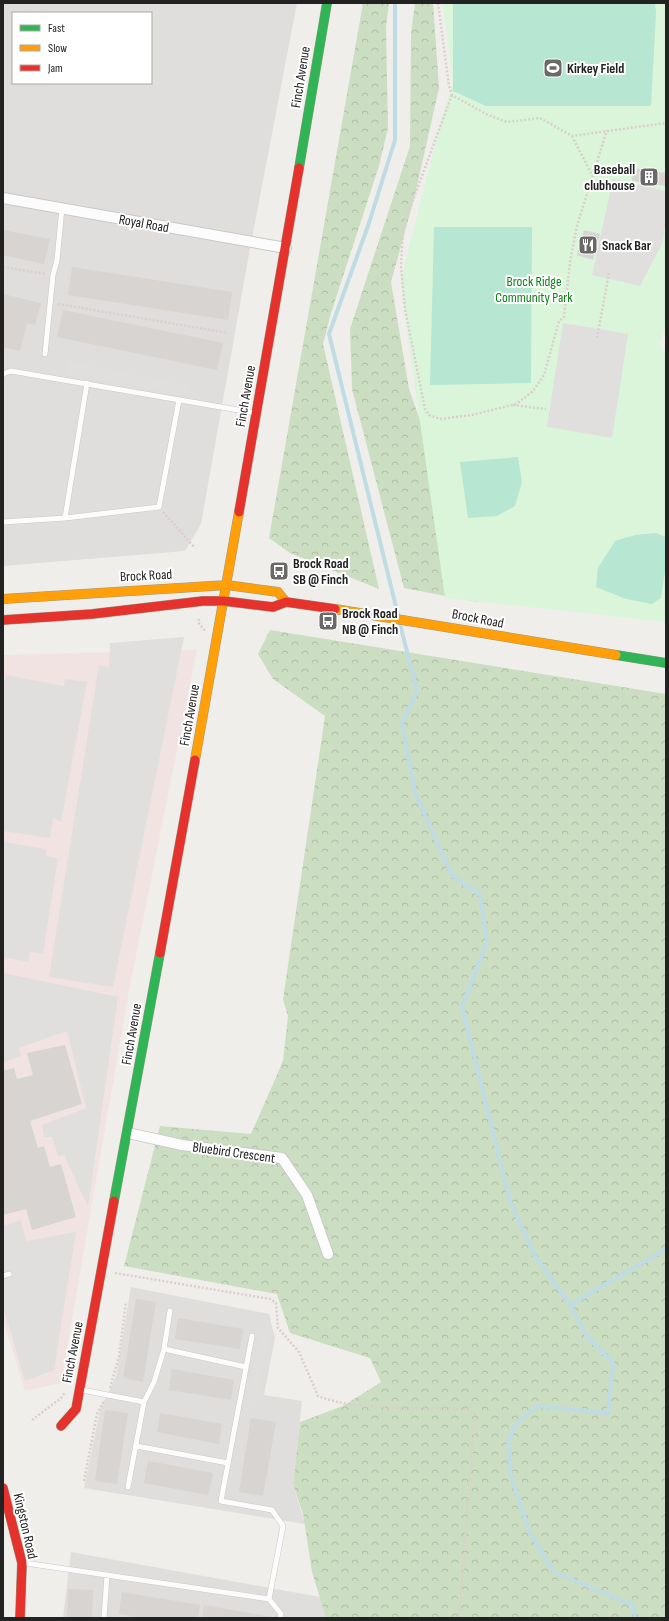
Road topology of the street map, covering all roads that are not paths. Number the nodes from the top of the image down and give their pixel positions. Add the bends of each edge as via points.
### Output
1 (327, 3) edge
2 (3, 198) edge
3 (62, 208) junction
4 (286, 248) junction
5 (45, 354) dead end
6 (3, 374) edge
7 (87, 383) junction
8 (179, 400) junction
9 (256, 413) junction
10 (65, 518) junction
11 (3, 522) edge
12 (227, 585) junction
13 (3, 599) edge
14 (224, 601) junction
15 (286, 602) junction
16 (3, 621) edge
17 (666, 663) edge
18 (128, 1133) junction
19 (328, 1254) dead end
20 (9, 1274) dead end
21 (3, 1276) edge
22 (170, 1310) dead end
23 (252, 1336) dead end
24 (164, 1349) junction
25 (246, 1367) junction
26 (79, 1390) junction
27 (144, 1402) junction
28 (61, 1426) dead end
29 (136, 1446) junction
30 (228, 1463) junction
31 (128, 1487) dead end
32 (3, 1488) edge
33 (22, 1563) junction
34 (107, 1575) junction
35 (269, 1600) junction
36 (20, 1618) edge
37 (104, 1618) edge
38 (280, 1618) edge

1 - 4 main road, Finch Avenue
2 - 3 street, Royal Road
3 - 4 street, Royal Road
3 - 5 lane via 57,260 52,275
4 - 9 main road, Finch Avenue
6 - 7 lane via 11,371
7 - 8 lane
7 - 10 lane
8 - 9 lane
8 - 10 lane via 159,507
9 - 12 main road, Finch Avenue
10 - 11 lane
12 - 13 main road, Brock Road
12 - 14 main road, Finch Avenue
12 - 15 main road, Brock Road via 278,592
14 - 15 main road, Brock Road via 273,607
14 - 16 main road, Brock Road
14 - 18 main road, Finch Avenue
15 - 17 main road, Brock Road
18 - 19 street, Bluebird Crescent via 182,1145 282,1158 307,1195
18 - 26 main road, Finch Avenue
20 - 21 lane
22 - 24 lane
23 - 25 lane
24 - 25 lane
24 - 27 lane via 154,1382
25 - 30 lane
26 - 27 lane
26 - 28 main road, Finch Avenue via 76,1409
27 - 29 lane
29 - 30 lane
29 - 31 lane
30 - 35 lane via 221,1500 272,1510 283,1526
32 - 33 main road, Kingston Road
33 - 34 lane
33 - 36 main road, Kingston Road
34 - 35 lane
34 - 37 lane
35 - 38 lane via 281,1614

